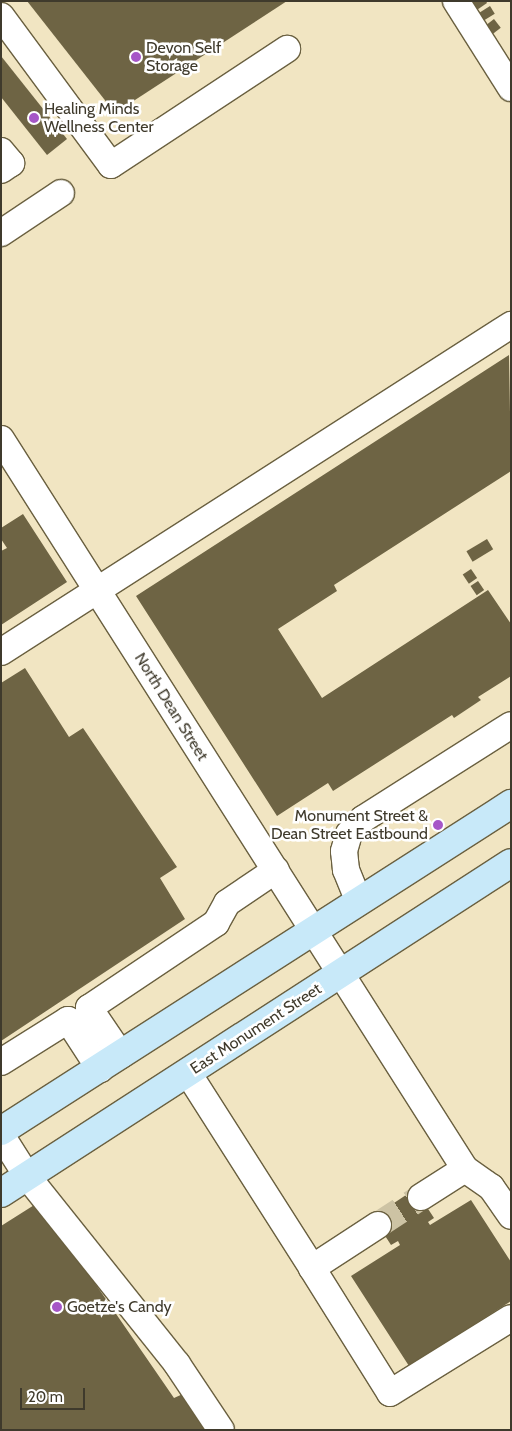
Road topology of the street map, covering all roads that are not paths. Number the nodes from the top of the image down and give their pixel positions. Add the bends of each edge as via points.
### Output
1 (456, 1) edge
2 (1, 16) edge
3 (287, 50) dead end
4 (511, 88) edge
5 (1, 151) edge
6 (1, 170) edge
7 (60, 193) dead end
8 (1, 233) edge
9 (511, 325) edge
10 (1, 439) edge
11 (98, 590) junction
12 (1, 652) edge
13 (511, 725) edge
14 (511, 804) edge
15 (511, 863) edge
16 (276, 870) junction
17 (359, 902) junction
18 (314, 931) junction
19 (342, 974) junction
20 (1, 1062) edge
21 (110, 1062) junction
22 (188, 1073) junction
23 (1, 1133) edge
24 (465, 1169) junction
25 (27, 1176) junction
26 (1, 1193) edge
27 (421, 1197) tunnel mouth
28 (511, 1216) edge
29 (378, 1225) tunnel mouth
30 (312, 1268) junction
31 (511, 1318) edge
32 (221, 1430) edge

1 - 4 street
2 - 3 street via 111,165
5 - 6 street via 11,163
7 - 8 street
9 - 11 street
10 - 11 street, North Dean Street
11 - 12 street
11 - 16 street, North Dean Street
13 - 17 street via 362,819 349,834 344,851 346,870
14 - 17 main road
15 - 19 main road, East Monument Street
16 - 18 street, North Dean Street
16 - 21 street via 227,903 216,923 89,1008
17 - 18 main road
18 - 19 street, North Dean Street
18 - 21 main road
19 - 22 main road, East Monument Street
19 - 24 street, North Dean Street
20 - 21 street via 68,1020
21 - 23 main road
22 - 25 main road, East Monument Street
22 - 30 street
23 - 25 street
24 - 27 street
24 - 28 street via 491,1187
25 - 26 main road, East Monument Street
25 - 32 street via 177,1364
29 - 30 street
30 - 31 street via 390,1393

